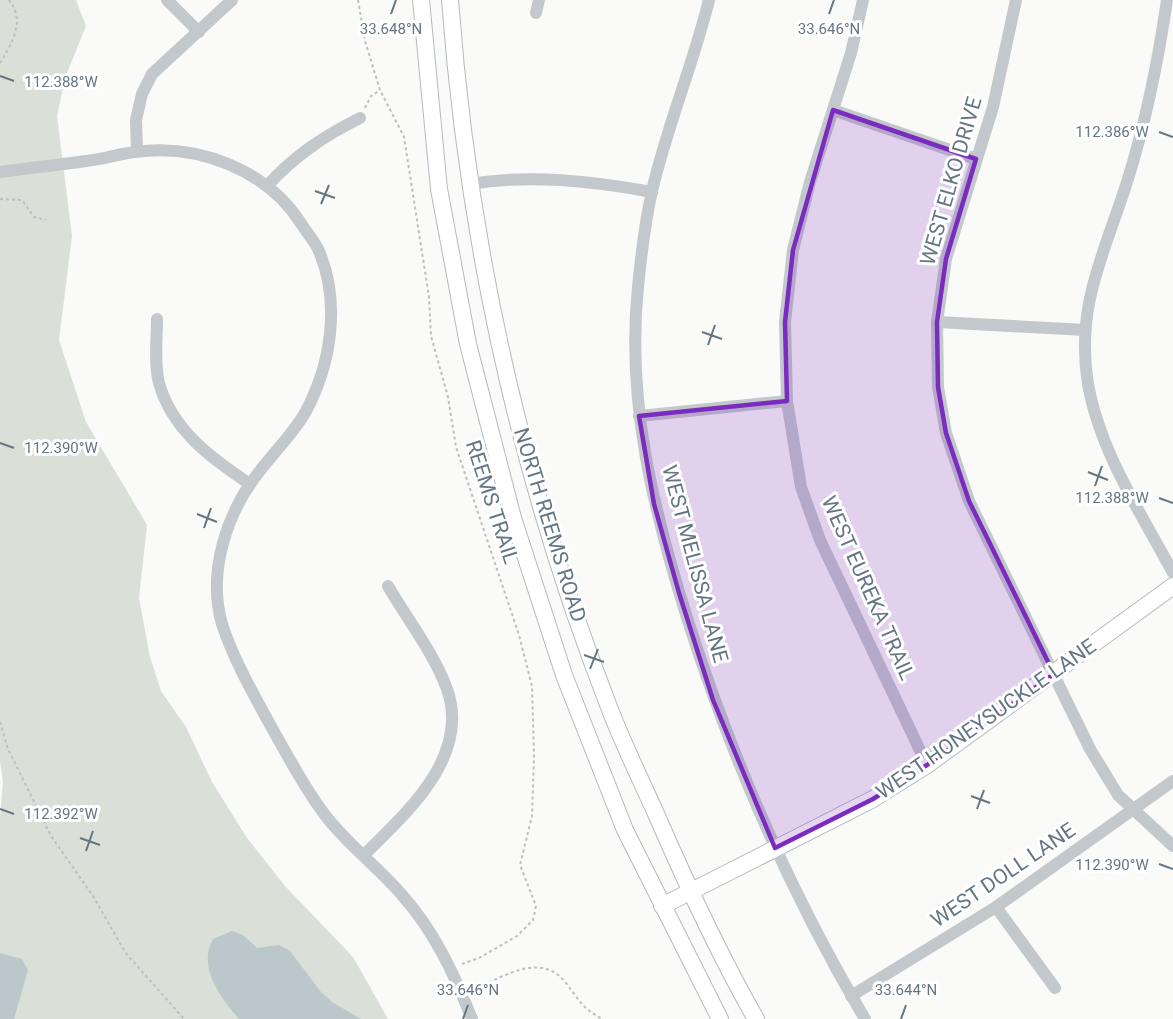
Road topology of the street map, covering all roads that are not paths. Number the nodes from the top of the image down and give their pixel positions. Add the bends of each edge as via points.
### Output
1 (167, 0) edge
2 (232, 0) edge
3 (421, 0) edge
4 (450, 0) edge
5 (539, 0) edge
6 (709, 0) edge
7 (863, 0) edge
8 (1016, 0) edge
9 (1167, 0) edge
10 (536, 13) dead end
11 (199, 32) junction
12 (833, 110) junction
13 (360, 118) road end
14 (137, 151) junction
15 (976, 159) junction
16 (0, 172) edge
17 (470, 184) junction
18 (267, 186) junction
19 (652, 192) junction
20 (158, 319) dead end
21 (937, 322) junction
22 (1085, 330) junction
23 (787, 401) junction
24 (639, 416) junction
25 (250, 484) junction
26 (1173, 573) edge
27 (388, 586) dead end
28 (1173, 586) edge
29 (1054, 674) junction
30 (927, 765) junction
31 (1173, 781) edge
32 (1132, 811) junction
33 (1173, 846) edge
34 (775, 848) junction
35 (364, 855) junction
36 (690, 891) junction
37 (662, 906) junction
38 (996, 907) junction
39 (1054, 988) dead end
40 (851, 996) junction
41 (472, 1019) edge
42 (720, 1019) edge
43 (756, 1019) edge
44 (865, 1019) edge

1 - 11 street
2 - 11 street
3 - 37 main road, NORTH REEMS ROAD via 439,189 468,344 510,506 564,675 625,830
4 - 17 main road, NORTH REEMS ROAD
5 - 10 street
6 - 19 street, WEST MELISSA LANE
7 - 12 street, WEST EUREKA TRAIL
8 - 15 street, WEST ELKO DRIVE via 993,107
9 - 22 street via 1144,121 1094,275
11 - 14 street via 172,52 152,74 136,120
12 - 15 street
12 - 23 street, WEST EUREKA TRAIL via 793,249 785,322
13 - 18 street via 314,143
14 - 16 street
14 - 18 street via 174,151 216,159 249,173
15 - 21 street, WEST ELKO DRIVE via 946,259
17 - 19 street via 563,180
17 - 36 main road, NORTH REEMS ROAD via 502,358 567,591 609,709
18 - 25 street via 296,215 319,252 328,287 330,345 320,381 304,414
19 - 24 street, WEST MELISSA LANE via 638,289
20 - 25 street via 159,383 172,413 214,460
21 - 22 street
21 - 29 street, WEST ELKO DRIVE via 938,387 946,433 966,492
22 - 26 street via 1088,384 1107,449
23 - 24 street
23 - 30 street, WEST EUREKA TRAIL via 801,487 820,540
24 - 34 street, WEST MELISSA LANE via 654,504 689,625 713,700
25 - 35 street via 231,518 224,543 219,567 221,620 245,679 308,789 324,814
27 - 35 street via 447,690 451,720 444,757 432,781 411,809
28 - 29 main road, WEST HONEYSUCKLE LANE
29 - 30 main road, WEST HONEYSUCKLE LANE
29 - 32 street, WEST ELKO DRIVE via 1090,749
30 - 34 main road, WEST HONEYSUCKLE LANE via 873,799
31 - 32 street, WEST DOLL LANE
32 - 33 street, WEST ELKO DRIVE
32 - 38 street, WEST DOLL LANE
34 - 36 main road, WEST HONEYSUCKLE LANE
34 - 40 street, WEST MELISSA LANE
35 - 41 street via 422,920 450,967
36 - 37 main road, WEST HONEYSUCKLE LANE
36 - 43 main road, NORTH REEMS ROAD
37 - 42 main road, NORTH REEMS ROAD
38 - 39 street
38 - 40 street, WEST DOLL LANE
40 - 44 street, WEST MELISSA LANE

